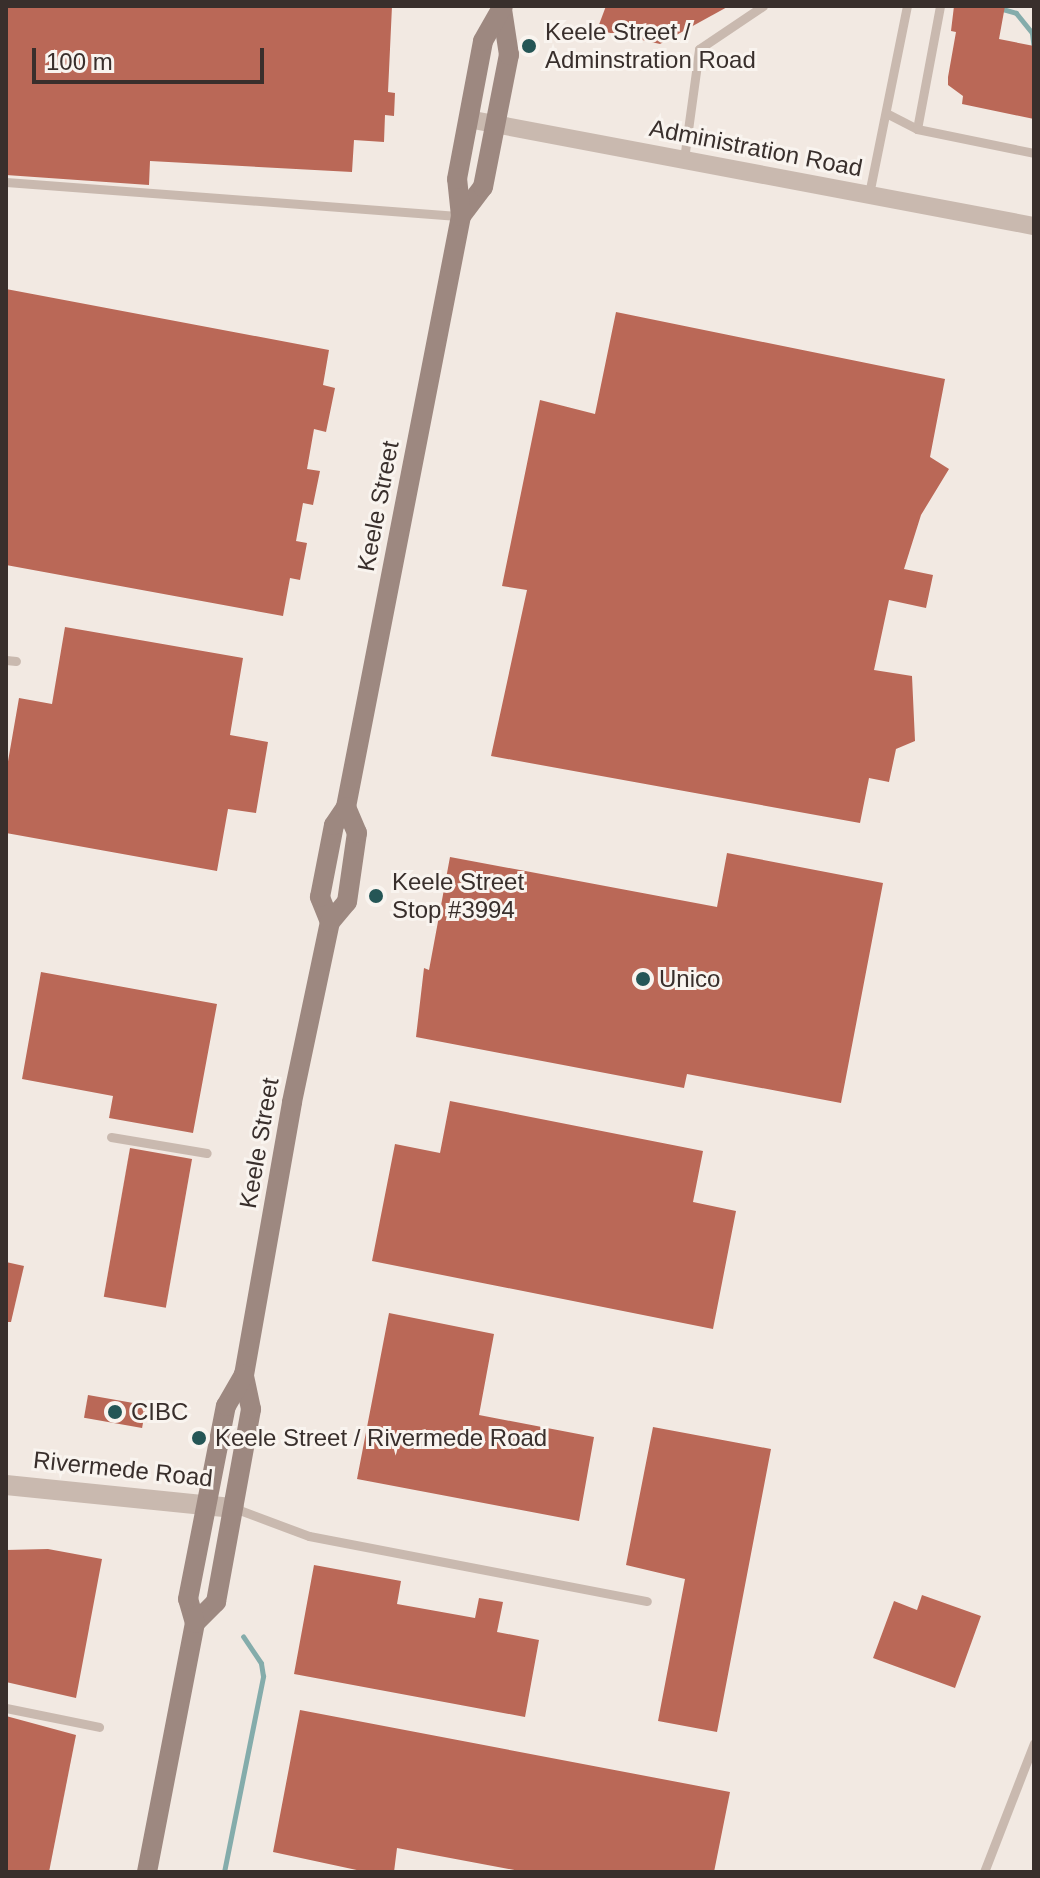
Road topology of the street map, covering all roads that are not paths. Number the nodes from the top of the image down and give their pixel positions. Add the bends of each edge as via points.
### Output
1 (763, 6) edge
2 (907, 6) edge
3 (940, 6) edge
4 (502, 8) edge
5 (886, 113) junction
6 (468, 119) junction
7 (494, 124) junction
8 (917, 129) junction
9 (1034, 153) edge
10 (684, 159) junction
11 (6, 182) edge
12 (869, 194) junction
13 (461, 216) junction
14 (1034, 226) edge
15 (111, 1137) dead end
16 (207, 1153) dead end
17 (244, 1375) junction
18 (6, 1485) edge
19 (208, 1503) junction
20 (234, 1508) junction
21 (647, 1601) dead end
22 (195, 1623) junction
23 (6, 1708) edge
24 (99, 1727) dead end
25 (1034, 1743) edge
26 (147, 1872) edge
27 (984, 1872) edge

1 - 10 lane via 699,49
2 - 5 lane
3 - 8 lane
4 - 6 main road, Keele Street via 483,41
4 - 7 main road, Keele Street via 509,55
5 - 8 lane
5 - 12 lane
6 - 7 street, Administration Road
6 - 13 main road, Keele Street via 457,179
7 - 10 street, Administration Road
7 - 13 main road, Keele Street via 483,187
8 - 9 lane
10 - 12 street, Administration Road
11 - 13 lane
12 - 14 street, Administration Road
13 - 17 main road, Keele Street via 346,807 334,825 320,897 330,922
15 - 16 lane
17 - 19 main road, Keele Street via 226,1406
17 - 20 main road, Keele Street via 251,1409
18 - 19 street, Rivermede Road
19 - 20 street, Rivermede Road
19 - 22 main road, Keele Street via 188,1599
20 - 21 lane via 309,1536
20 - 22 main road, Keele Street via 216,1602
22 - 26 main road, Keele Street
23 - 24 lane
25 - 27 lane

